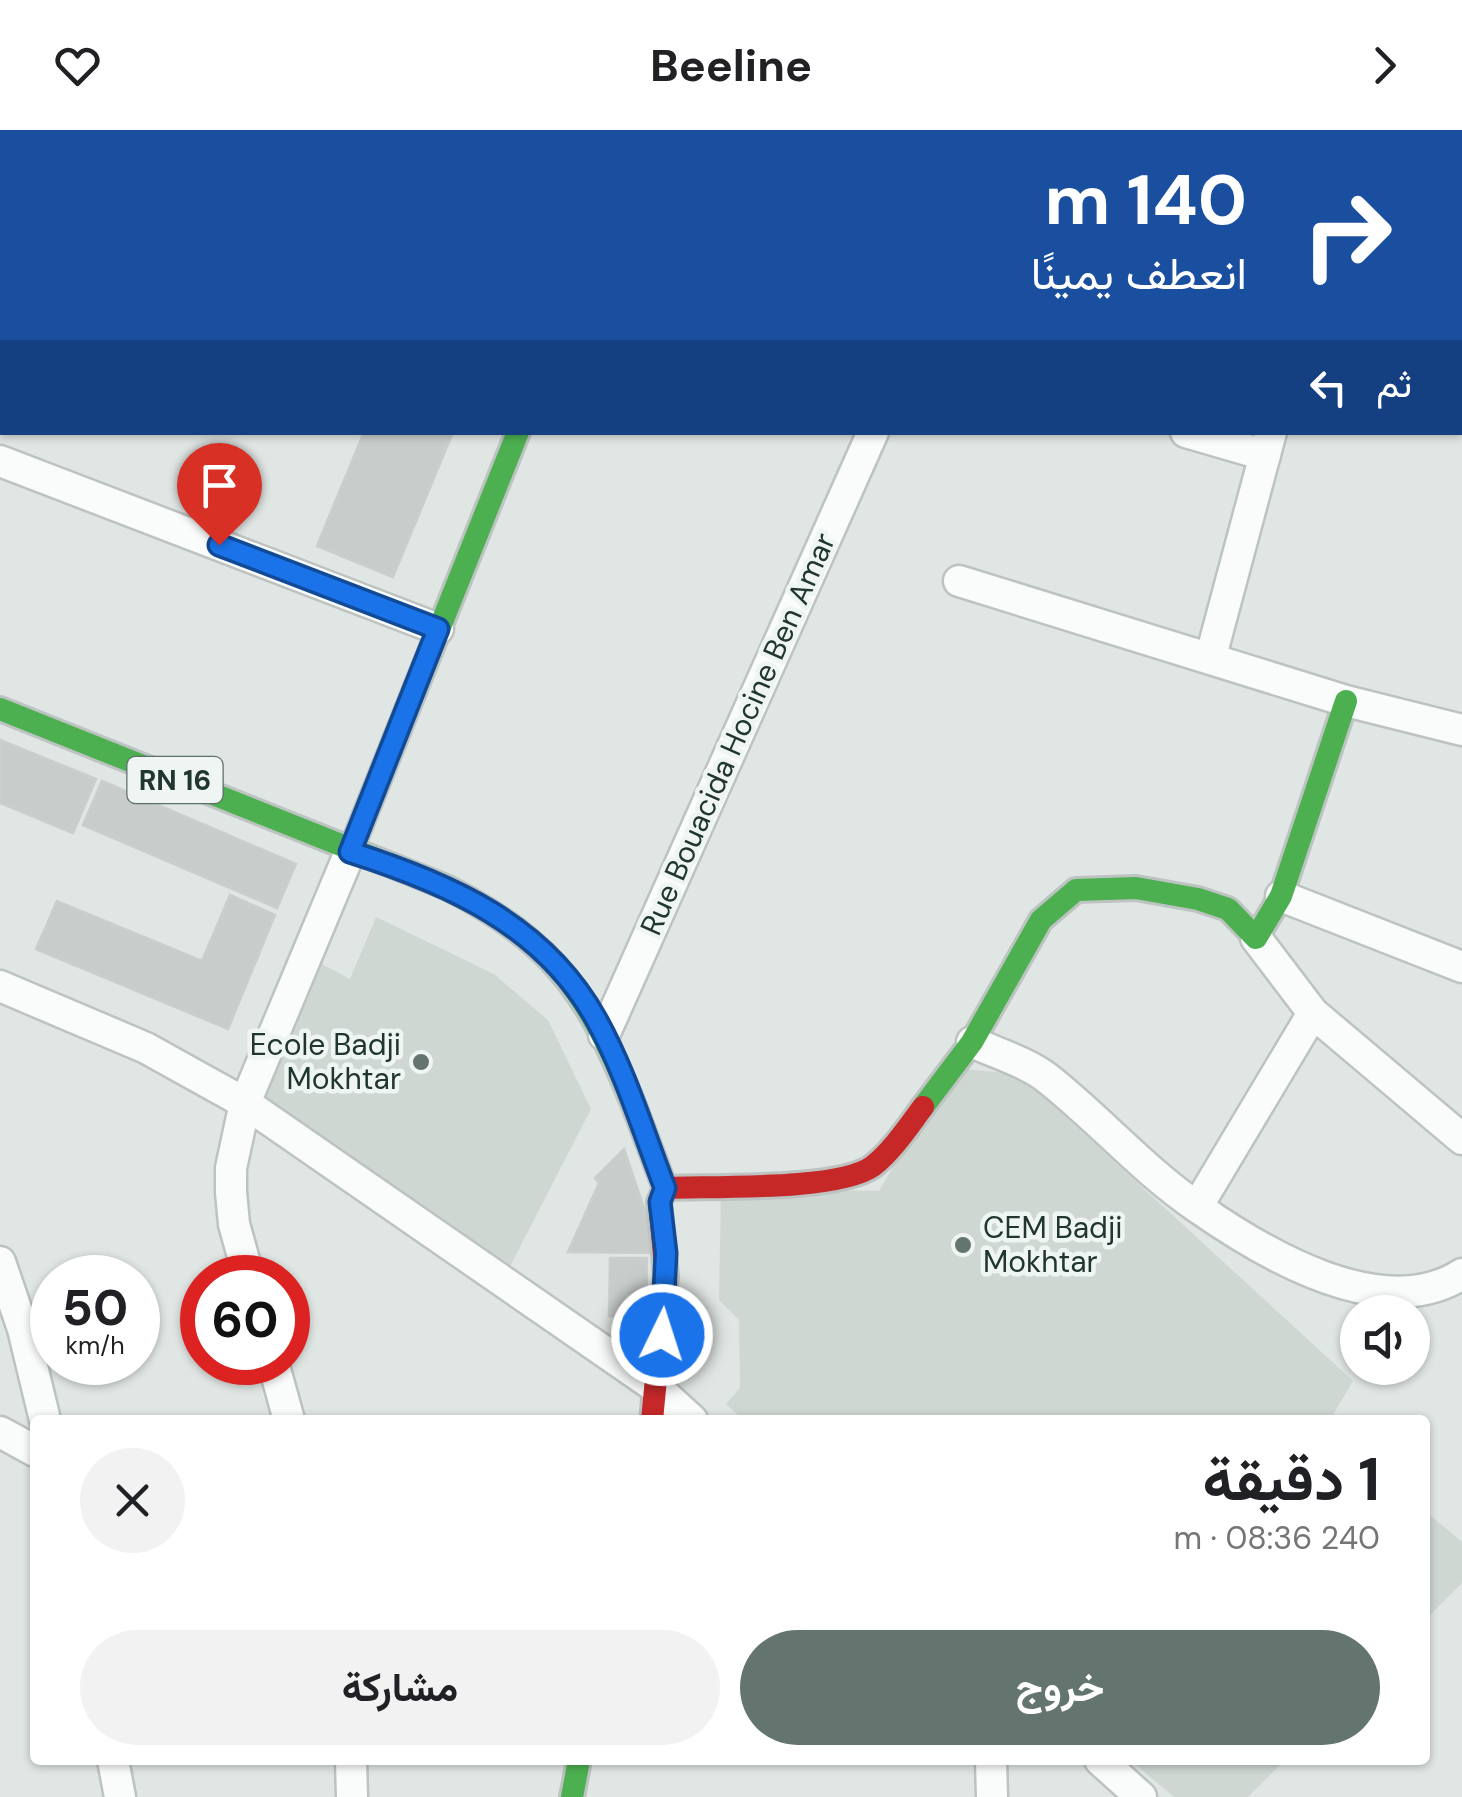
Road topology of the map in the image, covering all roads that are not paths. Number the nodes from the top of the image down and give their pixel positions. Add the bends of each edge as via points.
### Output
1 (517, 435) edge
2 (872, 435) edge
3 (1206, 435) edge
4 (1268, 444) edge
5 (0, 461) edge
6 (959, 580) dead end
7 (438, 629) junction
8 (1211, 656) junction
9 (1346, 701) junction
10 (0, 709) edge
11 (1462, 730) edge
12 (350, 852) junction
13 (1281, 896) junction
14 (1256, 938) junction
15 (1462, 967) edge
16 (0, 986) edge
17 (1312, 1014) junction
18 (604, 1036) junction
19 (972, 1042) junction
20 (245, 1104) junction
21 (1461, 1134) edge
22 (665, 1188) junction
23 (1196, 1207) junction
24 (243, 1255) edge
25 (0, 1262) edge
26 (1462, 1274) edge
27 (279, 1385) edge
28 (656, 1388) junction
29 (44, 1415) edge
30 (288, 1415) edge
31 (653, 1415) edge
32 (686, 1415) edge
33 (0, 1432) edge
34 (30, 1449) edge
35 (114, 1765) edge
36 (352, 1765) edge
37 (578, 1765) edge
38 (991, 1765) edge
39 (1105, 1765) edge
40 (120, 1797) edge
41 (352, 1797) edge
42 (572, 1797) edge
43 (992, 1797) edge
44 (1140, 1797) edge

1 - 7 main road
2 - 18 street, Rue Bouacida Hocine Ben Amar
3 - 4 street
4 - 8 street
5 - 7 street
6 - 8 street
7 - 12 main road
8 - 9 street
9 - 11 street
9 - 13 main road
10 - 12 main road, RN 16
12 - 18 main road, RN 16 via 446,887 520,929 566,978
12 - 20 street
13 - 14 main road
13 - 15 street
14 - 17 street
14 - 19 main road via 1228,909 1198,899 1136,888 1076,890 1041,920
16 - 20 street via 146,1048
17 - 21 street
17 - 23 street
18 - 22 main road, RN 16
19 - 22 main road via 870,1168 842,1180
19 - 23 street via 1043,1075
20 - 24 street via 231,1168
20 - 28 street
22 - 28 main road, RN 16
23 - 26 street via 1348,1286 1408,1294
25 - 29 street
27 - 30 street
28 - 31 main road, RN 16
28 - 32 street
33 - 34 street
35 - 40 street
36 - 41 street
37 - 42 main road
38 - 43 street
39 - 44 street

